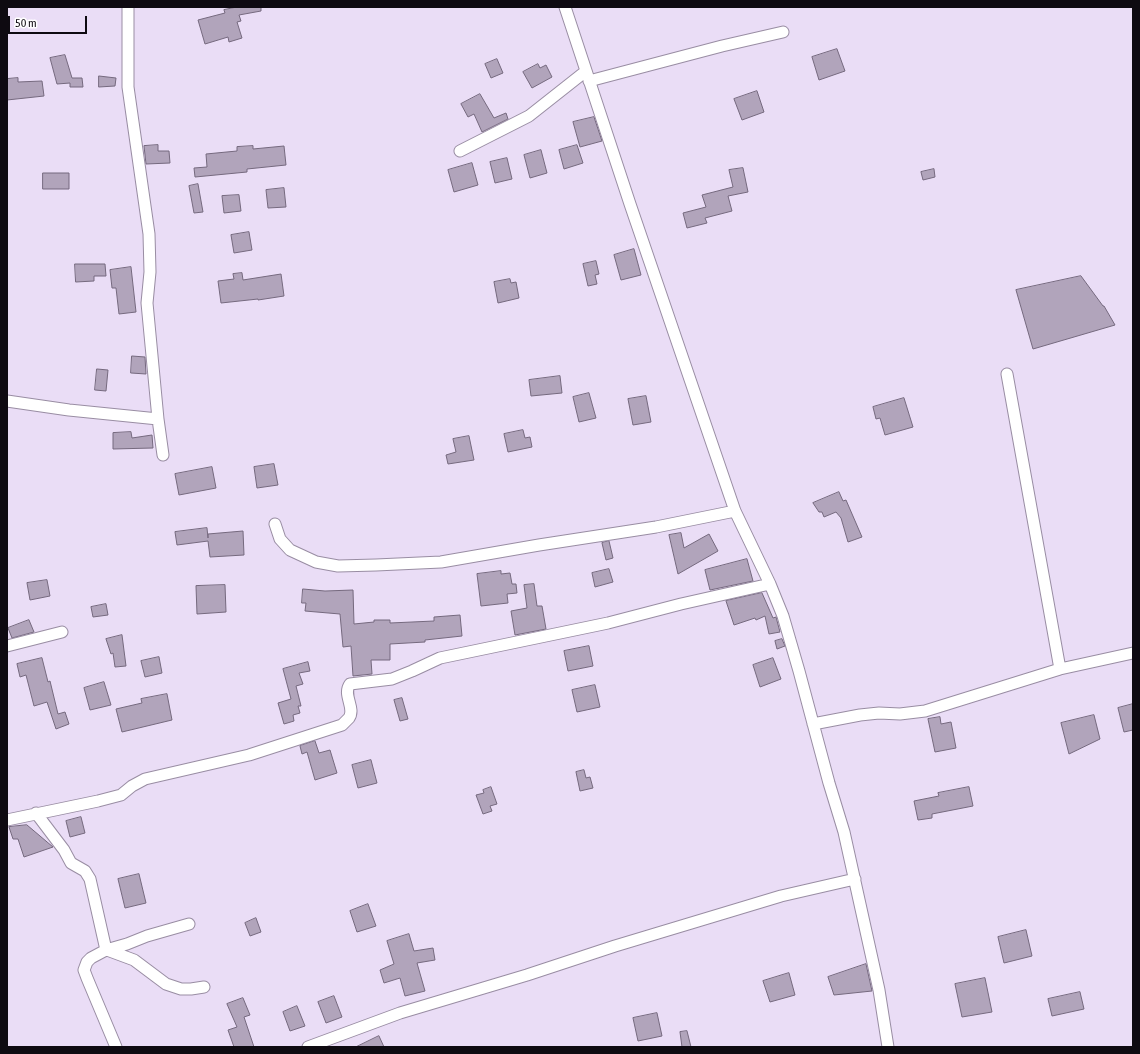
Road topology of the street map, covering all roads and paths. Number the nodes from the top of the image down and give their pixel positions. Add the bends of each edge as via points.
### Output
1 (128, 7) edge
2 (565, 7) edge
3 (783, 32) dead end
4 (588, 76) junction
5 (460, 151) dead end
6 (1007, 374) dead end
7 (7, 401) edge
8 (158, 419) junction
9 (163, 455) dead end
10 (735, 511) junction
11 (275, 524) dead end
12 (770, 584) junction
13 (62, 632) dead end
14 (7, 646) edge
15 (1133, 652) edge
16 (1060, 669) junction
17 (813, 724) junction
18 (36, 813) junction
19 (7, 820) edge
20 (854, 879) junction
21 (189, 924) dead end
22 (106, 950) junction
23 (204, 987) dead end
24 (116, 1047) edge
25 (308, 1047) edge
26 (888, 1047) edge

1 - 8 street via 128,87 149,234 150,272 147,302
2 - 4 street
3 - 4 street
4 - 5 street via 529,116
4 - 10 street
6 - 16 street
7 - 8 street
8 - 9 street
10 - 11 street via 656,527 441,562 376,565 338,566 316,562 290,550 280,539
10 - 12 street
12 - 17 street via 783,616
12 - 18 street via 608,623 440,658 392,679 350,684 347,690 350,717 342,725 249,755 145,779 121,795
13 - 14 street
15 - 16 street
16 - 17 street via 925,712 860,715
17 - 20 street via 844,832
18 - 19 street
18 - 22 street via 71,863 85,871 90,879
20 - 25 street via 782,896 615,946 400,1013
20 - 26 street via 879,990
21 - 22 street
22 - 23 street via 134,960 166,984 191,989
22 - 24 street via 91,958 84,970

